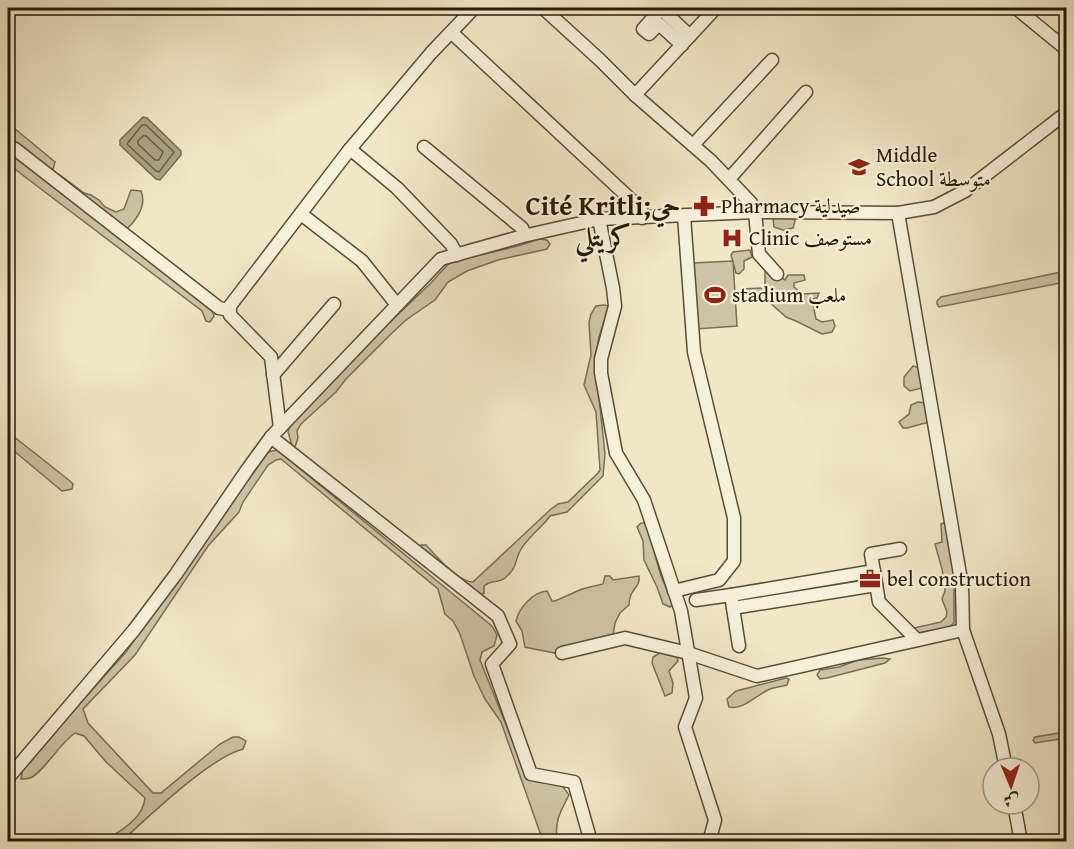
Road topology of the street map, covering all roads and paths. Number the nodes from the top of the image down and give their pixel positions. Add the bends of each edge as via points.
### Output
1 (474, 8) edge
2 (1016, 8) edge
3 (550, 10) edge
4 (713, 11) dead end
5 (451, 32) junction
6 (1066, 49) edge
7 (772, 60) dead end
8 (806, 92) dead end
9 (635, 95) junction
10 (1066, 113) edge
11 (693, 145) junction
12 (8, 146) edge
13 (424, 147) dead end
14 (350, 149) junction
15 (729, 179) junction
16 (754, 212) junction
17 (898, 213) junction
18 (301, 214) junction
19 (688, 216) junction
20 (642, 218) junction
21 (599, 219) junction
22 (525, 235) junction
23 (457, 255) junction
24 (777, 274) dead end
25 (334, 304) dead end
26 (397, 305) junction
27 (229, 310) junction
28 (274, 366) junction
29 (280, 428) junction
30 (271, 437) junction
31 (900, 549) dead end
32 (873, 571) junction
33 (876, 585) junction
34 (674, 591) junction
35 (730, 594) junction
36 (696, 600) dead end
37 (733, 609) junction
38 (963, 630) junction
39 (917, 640) junction
40 (739, 646) dead end
41 (562, 653) dead end
42 (688, 653) junction
43 (1004, 756) edge
44 (8, 778) edge
45 (1016, 816) edge
46 (591, 842) edge
47 (709, 842) edge
48 (1021, 842) edge

1 - 5 street
2 - 6 street
3 - 9 street
4 - 9 street
5 - 14 street
5 - 20 street via 641,208
7 - 11 street
8 - 15 street
9 - 11 street
10 - 17 street via 965,191 934,207
11 - 15 street
12 - 27 street via 219,308
13 - 22 street via 522,228
14 - 18 street
14 - 23 street via 397,188
15 - 16 street via 751,203
16 - 17 street
16 - 19 street
16 - 24 street via 759,254
17 - 38 street via 962,586
18 - 26 street via 362,261
18 - 27 street
19 - 20 street
19 - 34 street via 695,258 688,258 694,352 734,518 734,561 719,580
20 - 21 street
21 - 22 street
21 - 34 street via 615,296 601,366 616,453 644,500
22 - 23 street
23 - 26 street via 441,259
25 - 28 street
26 - 29 street
27 - 28 street via 232,319
28 - 29 street
29 - 30 street
30 - 44 street via 141,621
30 - 46 street via 498,616 510,644 492,664 531,774 574,782
31 - 32 street via 871,554
32 - 33 street
32 - 35 street
33 - 37 street
33 - 39 street via 879,602
34 - 42 street
35 - 36 street
35 - 37 street
37 - 40 street
38 - 39 street
38 - 43 street
39 - 42 street via 757,676
41 - 42 street via 625,638
42 - 47 street via 696,698 685,727 715,820
45 - 48 street

